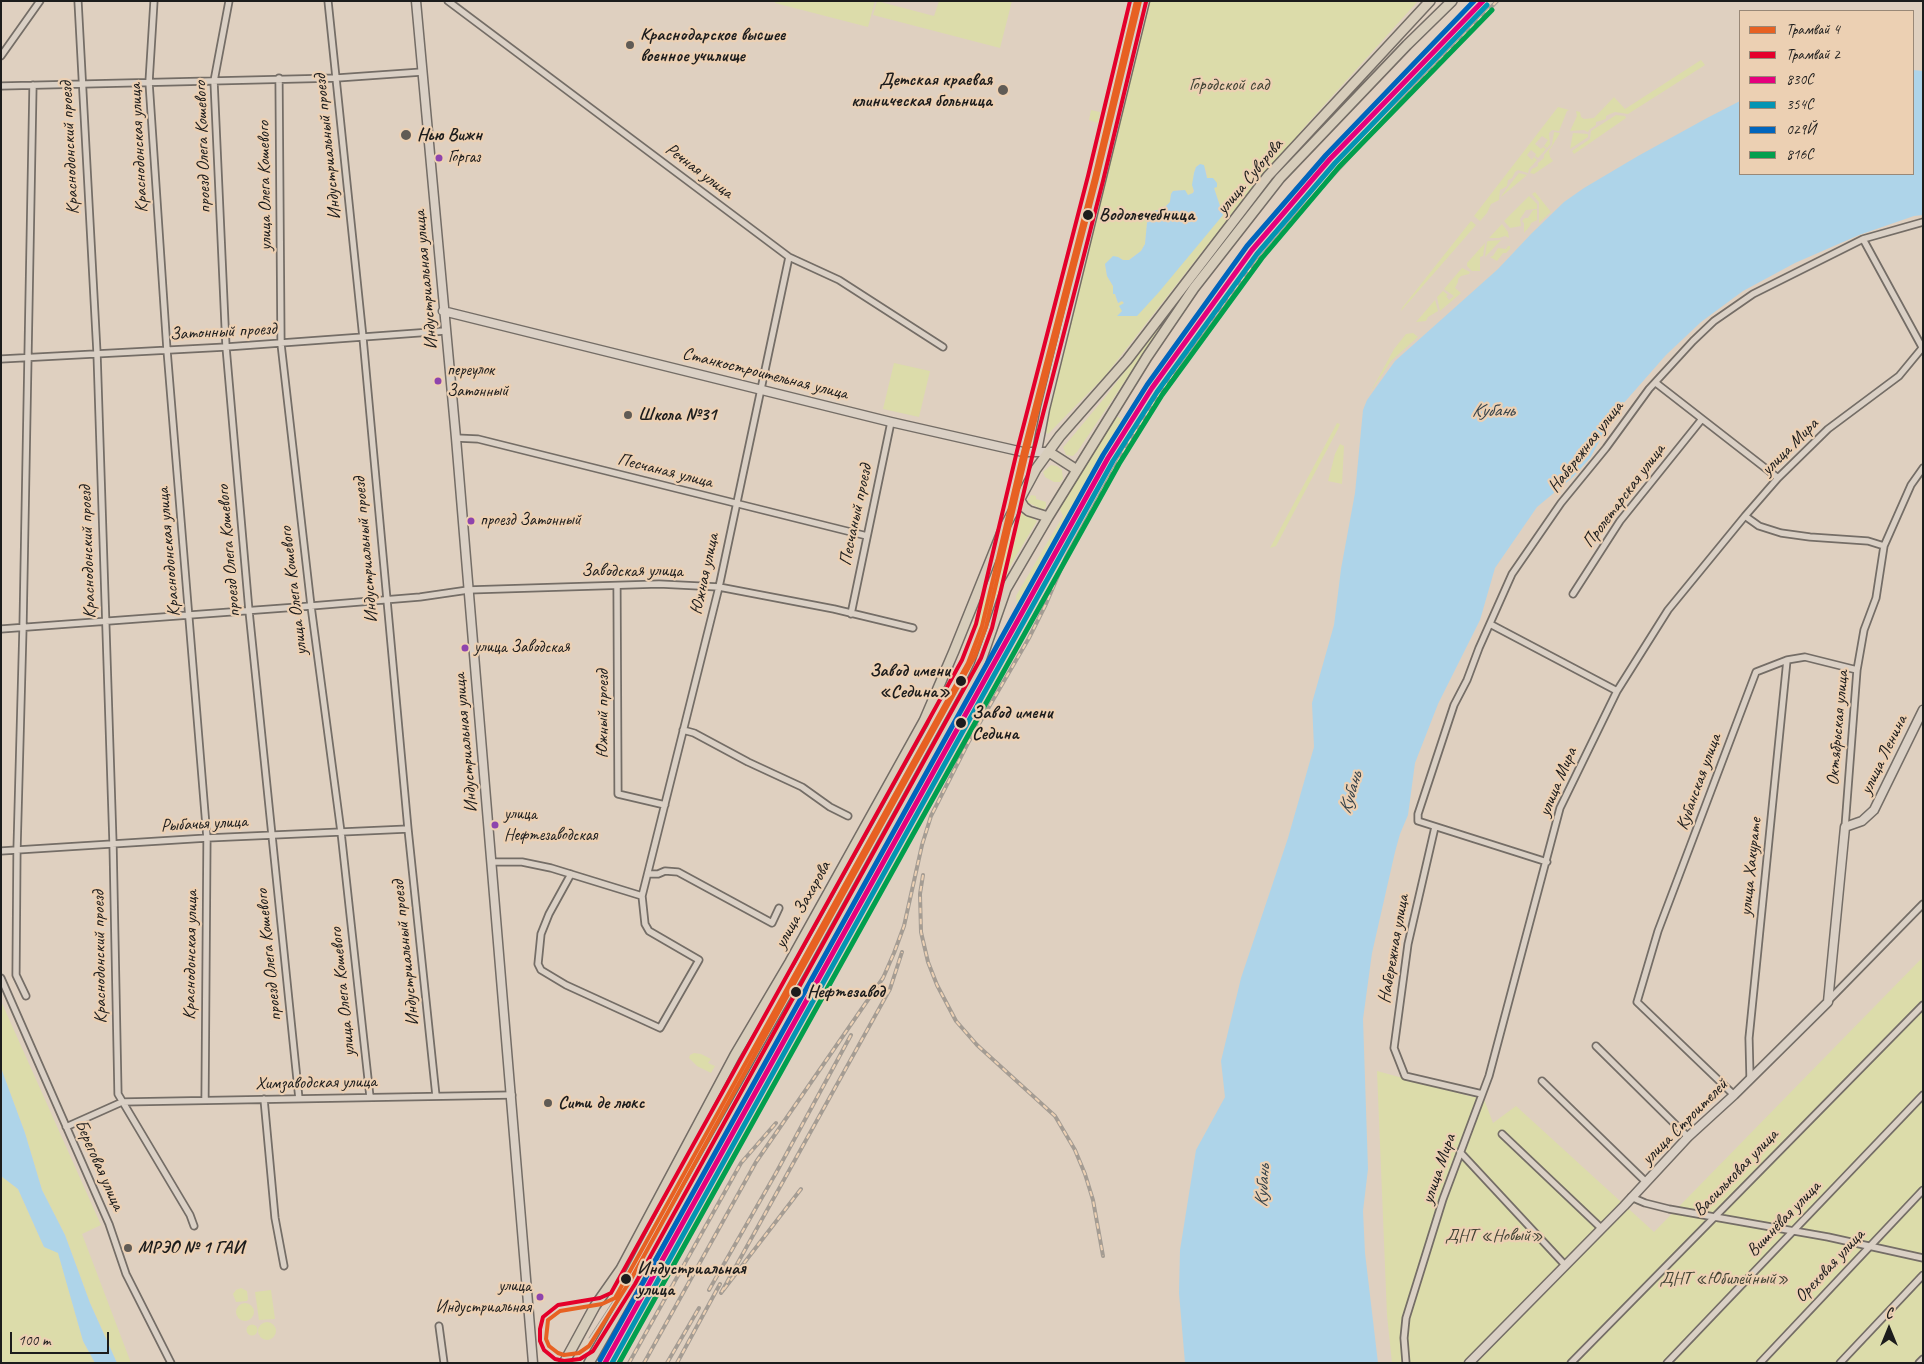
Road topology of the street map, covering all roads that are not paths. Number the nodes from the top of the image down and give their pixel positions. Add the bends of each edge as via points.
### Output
1 (40, 1) edge
2 (78, 1) edge
3 (154, 1) edge
4 (229, 1) edge
5 (328, 1) edge
6 (416, 1) edge
7 (448, 1) edge
8 (1145, 1) edge
9 (1430, 1) edge
10 (1446, 1) edge
11 (1452, 1) edge
12 (1407, 45) junction
13 (1, 56) edge
14 (422, 72) junction
15 (279, 78) junction
16 (337, 78) junction
17 (214, 81) junction
18 (149, 82) junction
19 (82, 84) junction
20 (33, 85) junction
21 (1, 86) edge
22 (1923, 222) edge
23 (1863, 239) junction
24 (789, 257) junction
25 (443, 311) junction
26 (446, 331) junction
27 (363, 338) junction
28 (281, 344) junction
29 (226, 347) junction
30 (943, 347) dead end
31 (1923, 347) edge
32 (167, 350) junction
33 (97, 353) junction
34 (28, 358) junction
35 (1, 359) edge
36 (1656, 383) junction
37 (760, 390) junction
38 (1702, 419) junction
39 (891, 422) junction
40 (456, 438) junction
41 (1037, 451) junction
42 (1049, 452) junction
43 (1923, 468) edge
44 (1077, 470) junction
45 (1778, 478) junction
46 (1019, 499) junction
47 (735, 504) junction
48 (1745, 516) junction
49 (1048, 517) junction
50 (867, 536) junction
51 (1884, 546) junction
52 (617, 586) junction
53 (719, 586) junction
54 (468, 590) junction
55 (1573, 594) dead end
56 (386, 600) junction
57 (311, 606) junction
58 (250, 611) junction
59 (851, 614) junction
60 (190, 617) junction
61 (104, 621) junction
62 (1490, 624) junction
63 (23, 627) junction
64 (913, 628) dead end
65 (1, 629) edge
66 (1787, 660) junction
67 (1857, 670) junction
68 (1617, 691) junction
69 (1923, 710) edge
70 (683, 730) junction
71 (664, 805) junction
72 (848, 816) dead end
73 (1435, 827) junction
74 (1845, 828) junction
75 (408, 829) junction
76 (341, 832) junction
77 (272, 836) junction
78 (207, 838) junction
79 (113, 843) junction
80 (17, 850) junction
81 (1, 851) edge
82 (492, 862) junction
83 (1547, 862) junction
84 (571, 874) junction
85 (649, 874) junction
86 (642, 896) junction
87 (1923, 904) edge
88 (779, 908) dead end
89 (1, 978) edge
90 (26, 996) dead end
91 (1828, 1002) junction
92 (1923, 1005) edge
93 (1596, 1046) dead end
94 (1750, 1078) junction
95 (1542, 1081) dead end
96 (512, 1094) junction
97 (1482, 1094) junction
98 (1734, 1095) junction
99 (1923, 1095) edge
100 (436, 1096) junction
101 (370, 1097) junction
102 (264, 1099) junction
103 (298, 1099) junction
104 (204, 1100) junction
105 (122, 1102) junction
106 (66, 1127) junction
107 (1502, 1134) dead end
108 (1688, 1137) junction
109 (1460, 1152) junction
110 (1646, 1182) junction
111 (1923, 1190) edge
112 (1631, 1198) junction
113 (1715, 1217) junction
114 (194, 1226) dead end
115 (1601, 1228) junction
116 (1792, 1232) junction
117 (1869, 1246) junction
118 (1923, 1258) edge
119 (1565, 1265) junction
120 (284, 1266) dead end
121 (1923, 1275) edge
122 (439, 1326) dead end
123 (1923, 1359) edge
124 (564, 1362) edge
125 (171, 1363) edge
126 (444, 1363) edge
127 (534, 1363) edge
128 (589, 1363) edge
129 (1406, 1363) edge
130 (1469, 1363) edge
131 (1571, 1363) edge
132 (1667, 1363) edge
133 (1760, 1363) edge
134 (1840, 1363) edge
135 (1919, 1363) edge

1 - 13 street
2 - 19 street, Краснодонский проезд
3 - 18 street, Краснодонская улица
4 - 17 street, проезд Олега Кошевого
5 - 16 street, Индустриальный проезд
6 - 14 street, Индустриальная улица
7 - 24 street, Речная улица
8 - 41 street
9 - 42 main road, улица Суворова via 1268,176 1127,360
10 - 12 main road, улица Суворова
11 - 12 main road, улица Суворова
12 - 44 main road, улица Суворова via 1280,178 1194,288
14 - 16 street
14 - 25 street, Индустриальная улица
15 - 16 street
15 - 17 street
15 - 28 street, улица Олега Кошевого
16 - 27 street, Индустриальный проезд
17 - 18 street
17 - 29 street, проезд Олега Кошевого
18 - 19 street
18 - 32 street, Краснодонская улица
19 - 20 street
19 - 33 street, Краснодонский проезд
20 - 21 street
20 - 34 street
22 - 23 street, Набережная улица
23 - 31 street
23 - 36 street, Набережная улица via 1753,294 1732,308 1693,341
24 - 30 street, Речная улица via 840,280
24 - 37 street, Южная улица
25 - 26 street, Индустриальная улица
25 - 37 street, Станкостроительная улица
26 - 27 street, Затонный проезд
26 - 40 street, Индустриальная улица
27 - 28 street, Затонный проезд
27 - 56 street, Индустриальный проезд
28 - 29 street, Затонный проезд
28 - 57 street, улица Олега Кошевого
29 - 32 street, Затонный проезд
29 - 58 street, проезд Олега Кошевого
31 - 45 street, улица Мира via 1899,376 1828,429
32 - 33 street, Затонный проезд
32 - 60 street, Краснодонская улица
33 - 34 street, Затонный проезд
33 - 61 street, Краснодонский проезд
34 - 35 street, Затонный проезд
34 - 63 street
36 - 38 street
36 - 62 street, Набережная улица via 1561,503 1512,574
37 - 39 street, Станкостроительная улица
37 - 47 street, Южная улица
38 - 45 street
38 - 55 street, Пролетарская улица via 1623,517
39 - 41 street, Станкостроительная улица via 1023,452
39 - 50 street, Песчаный проезд
40 - 47 street, Песчаная улица via 478,439
40 - 54 street, Индустриальная улица
41 - 42 street, Станкостроительная улица
42 - 44 main road, Станкостроительная улица
42 - 46 main road, улица Захарова
43 - 51 street, Октябрьская улица via 1911,485
44 - 49 main road
45 - 48 street, улица Мира
46 - 49 main road via 1029,511
46 - 124 main road, улица Захарова via 1002,532 924,721 735,1055 621,1269 594,1306
47 - 50 street, Песчаная улица
47 - 53 street, Южная улица
48 - 51 street via 1759,526 1781,533 1868,541
48 - 68 street, улица Мира via 1668,610
49 - 128 main road via 1006,589 969,687
50 - 59 street, Песчаный проезд
51 - 67 street, Октябрьская улица via 1876,598 1864,630
52 - 53 street, Заводская улица
52 - 54 street, Заводская улица
52 - 71 street, Южный проезд via 618,794
53 - 59 street, Заводская улица
53 - 70 street, Южная улица
54 - 56 street, Заводская улица
54 - 82 street, Индустриальная улица
56 - 57 street, Заводская улица
56 - 75 street, Индустриальный проезд
57 - 58 street, Заводская улица
57 - 76 street, улица Олега Кошевого
58 - 60 street, Заводская улица
58 - 77 street, проезд Олега Кошевого
59 - 64 street, Заводская улица
60 - 61 street, Заводская улица
60 - 78 street, Краснодонская улица
61 - 63 street, Заводская улица
61 - 79 street, Краснодонский проезд
62 - 68 street
62 - 73 street, Набережная улица via 1454,706 1418,814 1418,821
63 - 65 street, Заводская улица
63 - 80 street
66 - 67 street, Кубанская улица via 1805,657
66 - 94 street, улица Хакурате via 1749,1038
66 - 98 street, Кубанская улица via 1756,672 1658,931 1637,1002
67 - 74 street, Октябрьская улица
68 - 83 street, улица Мира via 1560,808
69 - 74 street, улица Ленина via 1874,810 1862,821
70 - 71 street, Южная улица
70 - 72 street via 694,732 802,787
71 - 85 street, Южная улица
73 - 83 street
73 - 97 street, Набережная улица via 1408,944 1394,1048 1405,1076
74 - 91 street, Октябрьская улица
75 - 76 street, Рыбачья улица
75 - 100 street, Индустриальный проезд
76 - 77 street, Рыбачья улица
76 - 101 street, улица Олега Кошевого
77 - 78 street, Рыбачья улица
77 - 103 street, проезд Олега Кошевого
78 - 79 street, Рыбачья улица
78 - 104 street, Краснодонская улица
79 - 80 street, Рыбачья улица
79 - 105 street, Краснодонский проезд via 118,1094
80 - 81 street, Рыбачья улица
80 - 90 street via 16,975
82 - 84 street via 522,862
82 - 96 street, Индустриальная улица
83 - 97 street, улица Мира
84 - 86 street
84 - 86 street via 540,934 538,964 541,970 566,985 660,1028 699,960 649,931 645,924
85 - 86 street, Южная улица
85 - 88 street via 678,872 772,923
87 - 91 street, улица Строителей
89 - 106 street, Береговая улица
91 - 94 street, улица Строителей
92 - 113 street, Васильковая улица
93 - 108 street
94 - 98 street, улица Строителей
95 - 110 street
96 - 100 street, Химзаводская улица
96 - 127 street, Индустриальная улица
97 - 109 street, улица Мира
98 - 108 street, улица Строителей
99 - 116 street, Вишнёвая улица
100 - 101 street, Химзаводская улица
101 - 103 street, Химзаводская улица
102 - 103 street, Химзаводская улица
102 - 104 street, Химзаводская улица
102 - 120 street via 275,1218
104 - 105 street, Химзаводская улица
105 - 106 street, Химзаводская улица
105 - 114 street
106 - 125 street, Береговая улица via 109,1224 126,1274
107 - 115 street
108 - 110 street, улица Строителей
109 - 119 street
109 - 129 street, улица Мира via 1406,1318
110 - 112 street, улица Строителей
111 - 117 street, Ореховая улица
112 - 113 street via 1669,1210
112 - 115 street, улица Строителей
113 - 116 street
113 - 131 street, Васильковая улица
115 - 119 street, улица Строителей
116 - 117 street
116 - 132 street, Вишнёвая улица
117 - 118 street
117 - 133 street, Ореховая улица
119 - 130 street, улица Строителей
121 - 134 street
122 - 126 street
123 - 135 street

